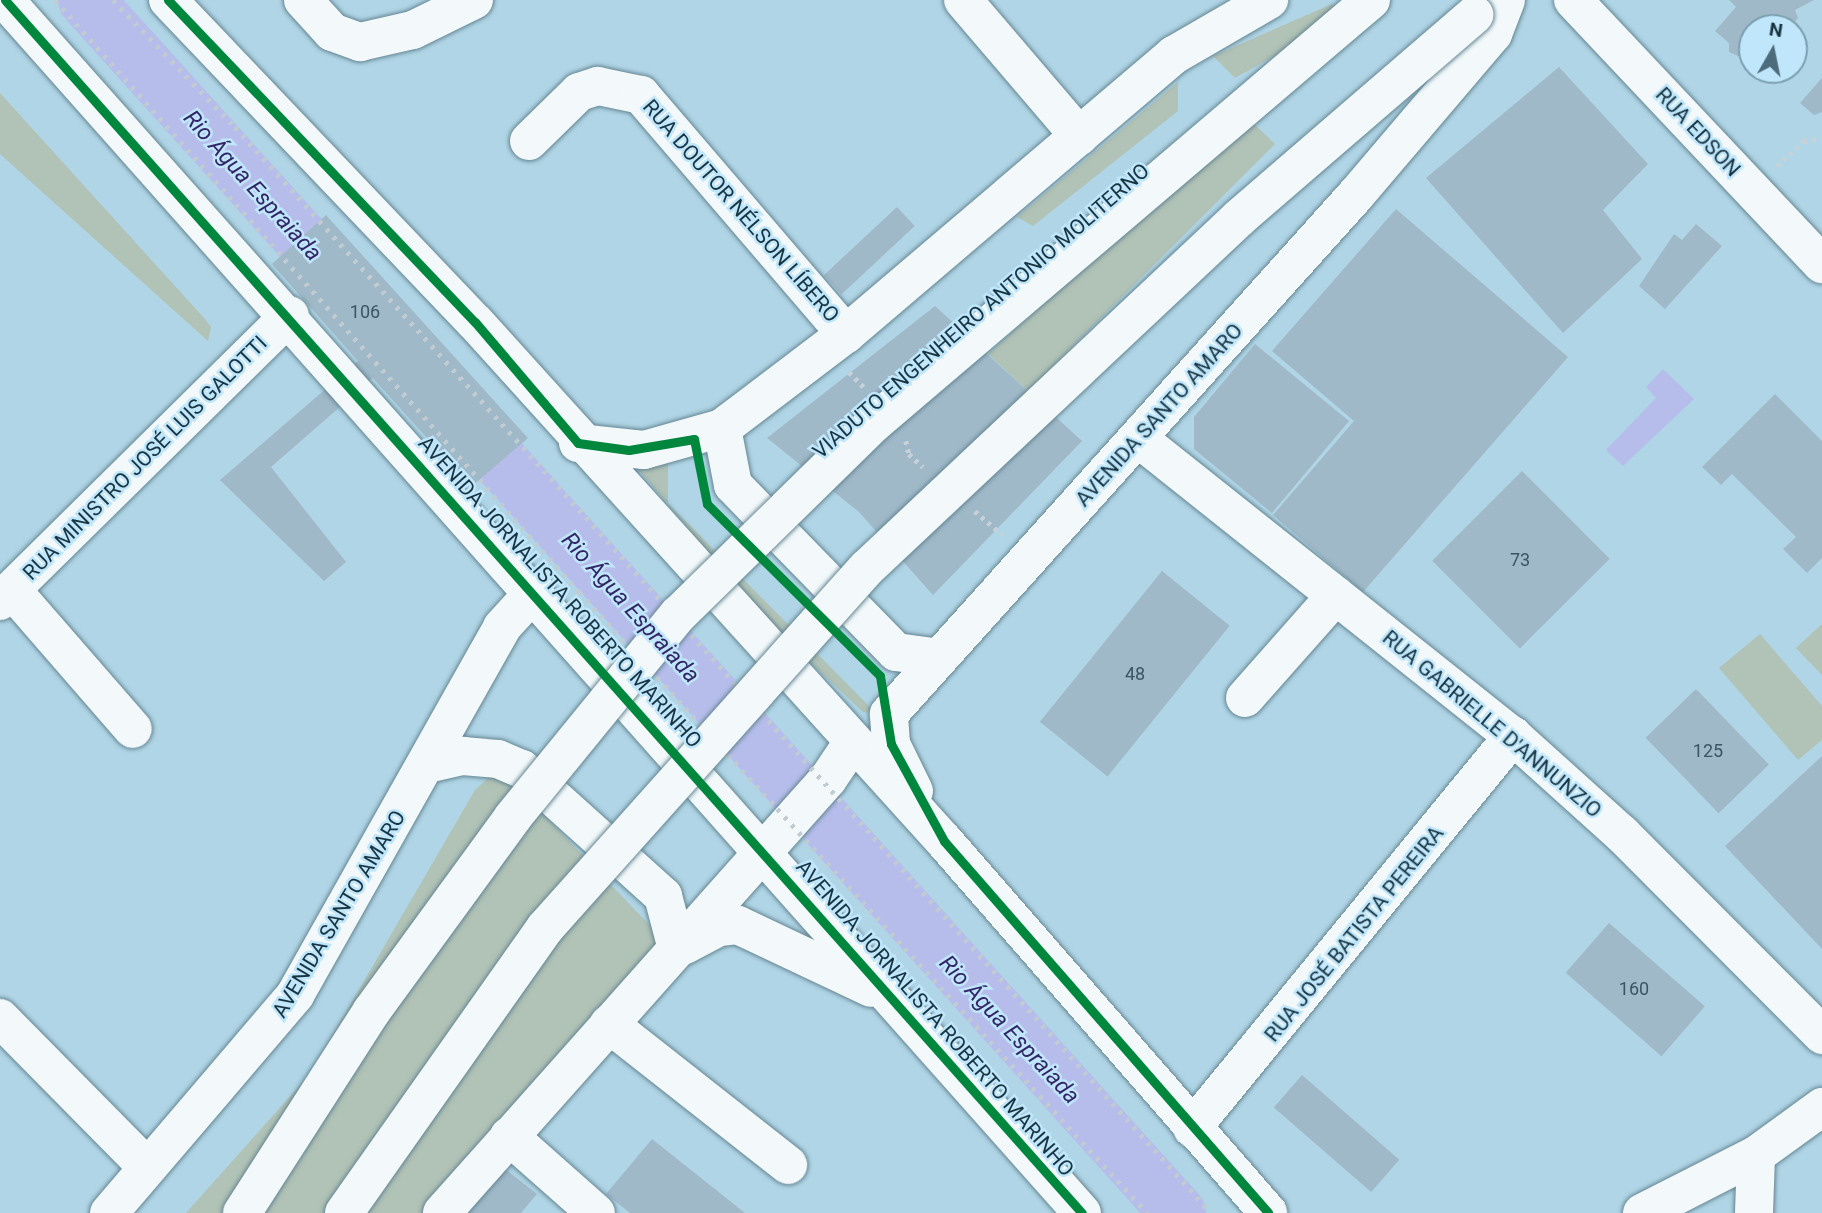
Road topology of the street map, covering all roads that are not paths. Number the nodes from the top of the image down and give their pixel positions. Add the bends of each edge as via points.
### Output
1 (5, 0) edge
2 (168, 0) edge
3 (303, 0) edge
4 (474, 0) edge
5 (963, 0) edge
6 (1269, 0) edge
7 (1371, 0) edge
8 (1573, 0) edge
9 (1492, 5) edge
10 (1079, 136) junction
11 (529, 141) dead end
12 (1822, 264) edge
13 (290, 315) junction
14 (836, 341) junction
15 (722, 428) junction
16 (1139, 439) junction
17 (578, 443) junction
18 (536, 591) junction
19 (1336, 594) junction
20 (6, 595) edge
21 (939, 658) junction
22 (1245, 698) dead end
23 (133, 729) dead end
24 (1513, 736) junction
25 (853, 742) junction
26 (427, 764) junction
27 (777, 836) junction
28 (944, 841) junction
29 (677, 949) junction
30 (893, 1001) junction
31 (0, 1018) edge
32 (609, 1024) junction
33 (1822, 1035) edge
34 (1822, 1107) edge
35 (1192, 1129) junction
36 (509, 1136) junction
37 (1756, 1155) junction
38 (788, 1165) dead end
39 (146, 1166) junction
40 (109, 1213) edge
41 (242, 1213) edge
42 (344, 1213) edge
43 (442, 1213) edge
44 (596, 1213) edge
45 (1082, 1213) edge
46 (1268, 1213) edge
47 (1642, 1213) edge
48 (1754, 1213) edge

1 - 13 main road, AVENIDA JORNALISTA ROBERTO MARINHO
2 - 17 main road via 475,322
3 - 4 main road via 332,32 379,42
5 - 10 main road
6 - 10 main road via 1174,55
7 - 41 main road, VIADUTO ENGENHEIRO ANTONIO MOLITERNO, bridge via 873,424 677,615 513,817 371,1012
8 - 12 main road, RUA EDSON
9 - 16 main road, AVENIDA SANTO AMARO via 1493,34
9 - 42 main road, bridge via 1239,218 867,568 545,928
10 - 14 main road
11 - 14 main road, RUA DOUTOR NÉLSON LÍBERO via 579,92 598,86 641,95
13 - 18 main road, AVENIDA JORNALISTA ROBERTO MARINHO
13 - 20 main road, RUA MINISTRO JOSÉ LUIS GALOTTI
14 - 15 main road
15 - 17 main road via 643,450
15 - 21 main road via 733,485 896,652
16 - 19 main road, RUA GABRIELLE D'ANNUNZIO
16 - 21 main road, AVENIDA SANTO AMARO
17 - 25 main road
18 - 26 main road, AVENIDA SANTO AMARO via 502,627
18 - 27 main road, AVENIDA JORNALISTA ROBERTO MARINHO
19 - 22 main road
19 - 24 main road, RUA GABRIELLE D'ANNUNZIO
20 - 23 main road
21 - 28 main road, AVENIDA SANTO AMARO via 890,714 888,729 909,784
24 - 33 main road, RUA GABRIELLE D'ANNUNZIO via 1622,834
24 - 35 main road, RUA JOSÉ BATISTA PEREIRA
25 - 27 main road via 828,779
25 - 28 main road
26 - 29 main road via 463,756 498,759 522,769 663,896
26 - 39 main road, AVENIDA SANTO AMARO via 295,995 234,1074
27 - 29 main road
27 - 30 main road, AVENIDA JORNALISTA ROBERTO MARINHO
28 - 35 main road
29 - 30 main road via 719,926 737,925 799,948
29 - 32 main road
30 - 45 main road, AVENIDA JORNALISTA ROBERTO MARINHO
31 - 39 main road
32 - 36 main road
32 - 38 main road
34 - 37 main road
35 - 46 main road
36 - 43 main road
36 - 44 main road
37 - 47 main road
37 - 48 main road
39 - 40 main road, AVENIDA SANTO AMARO

